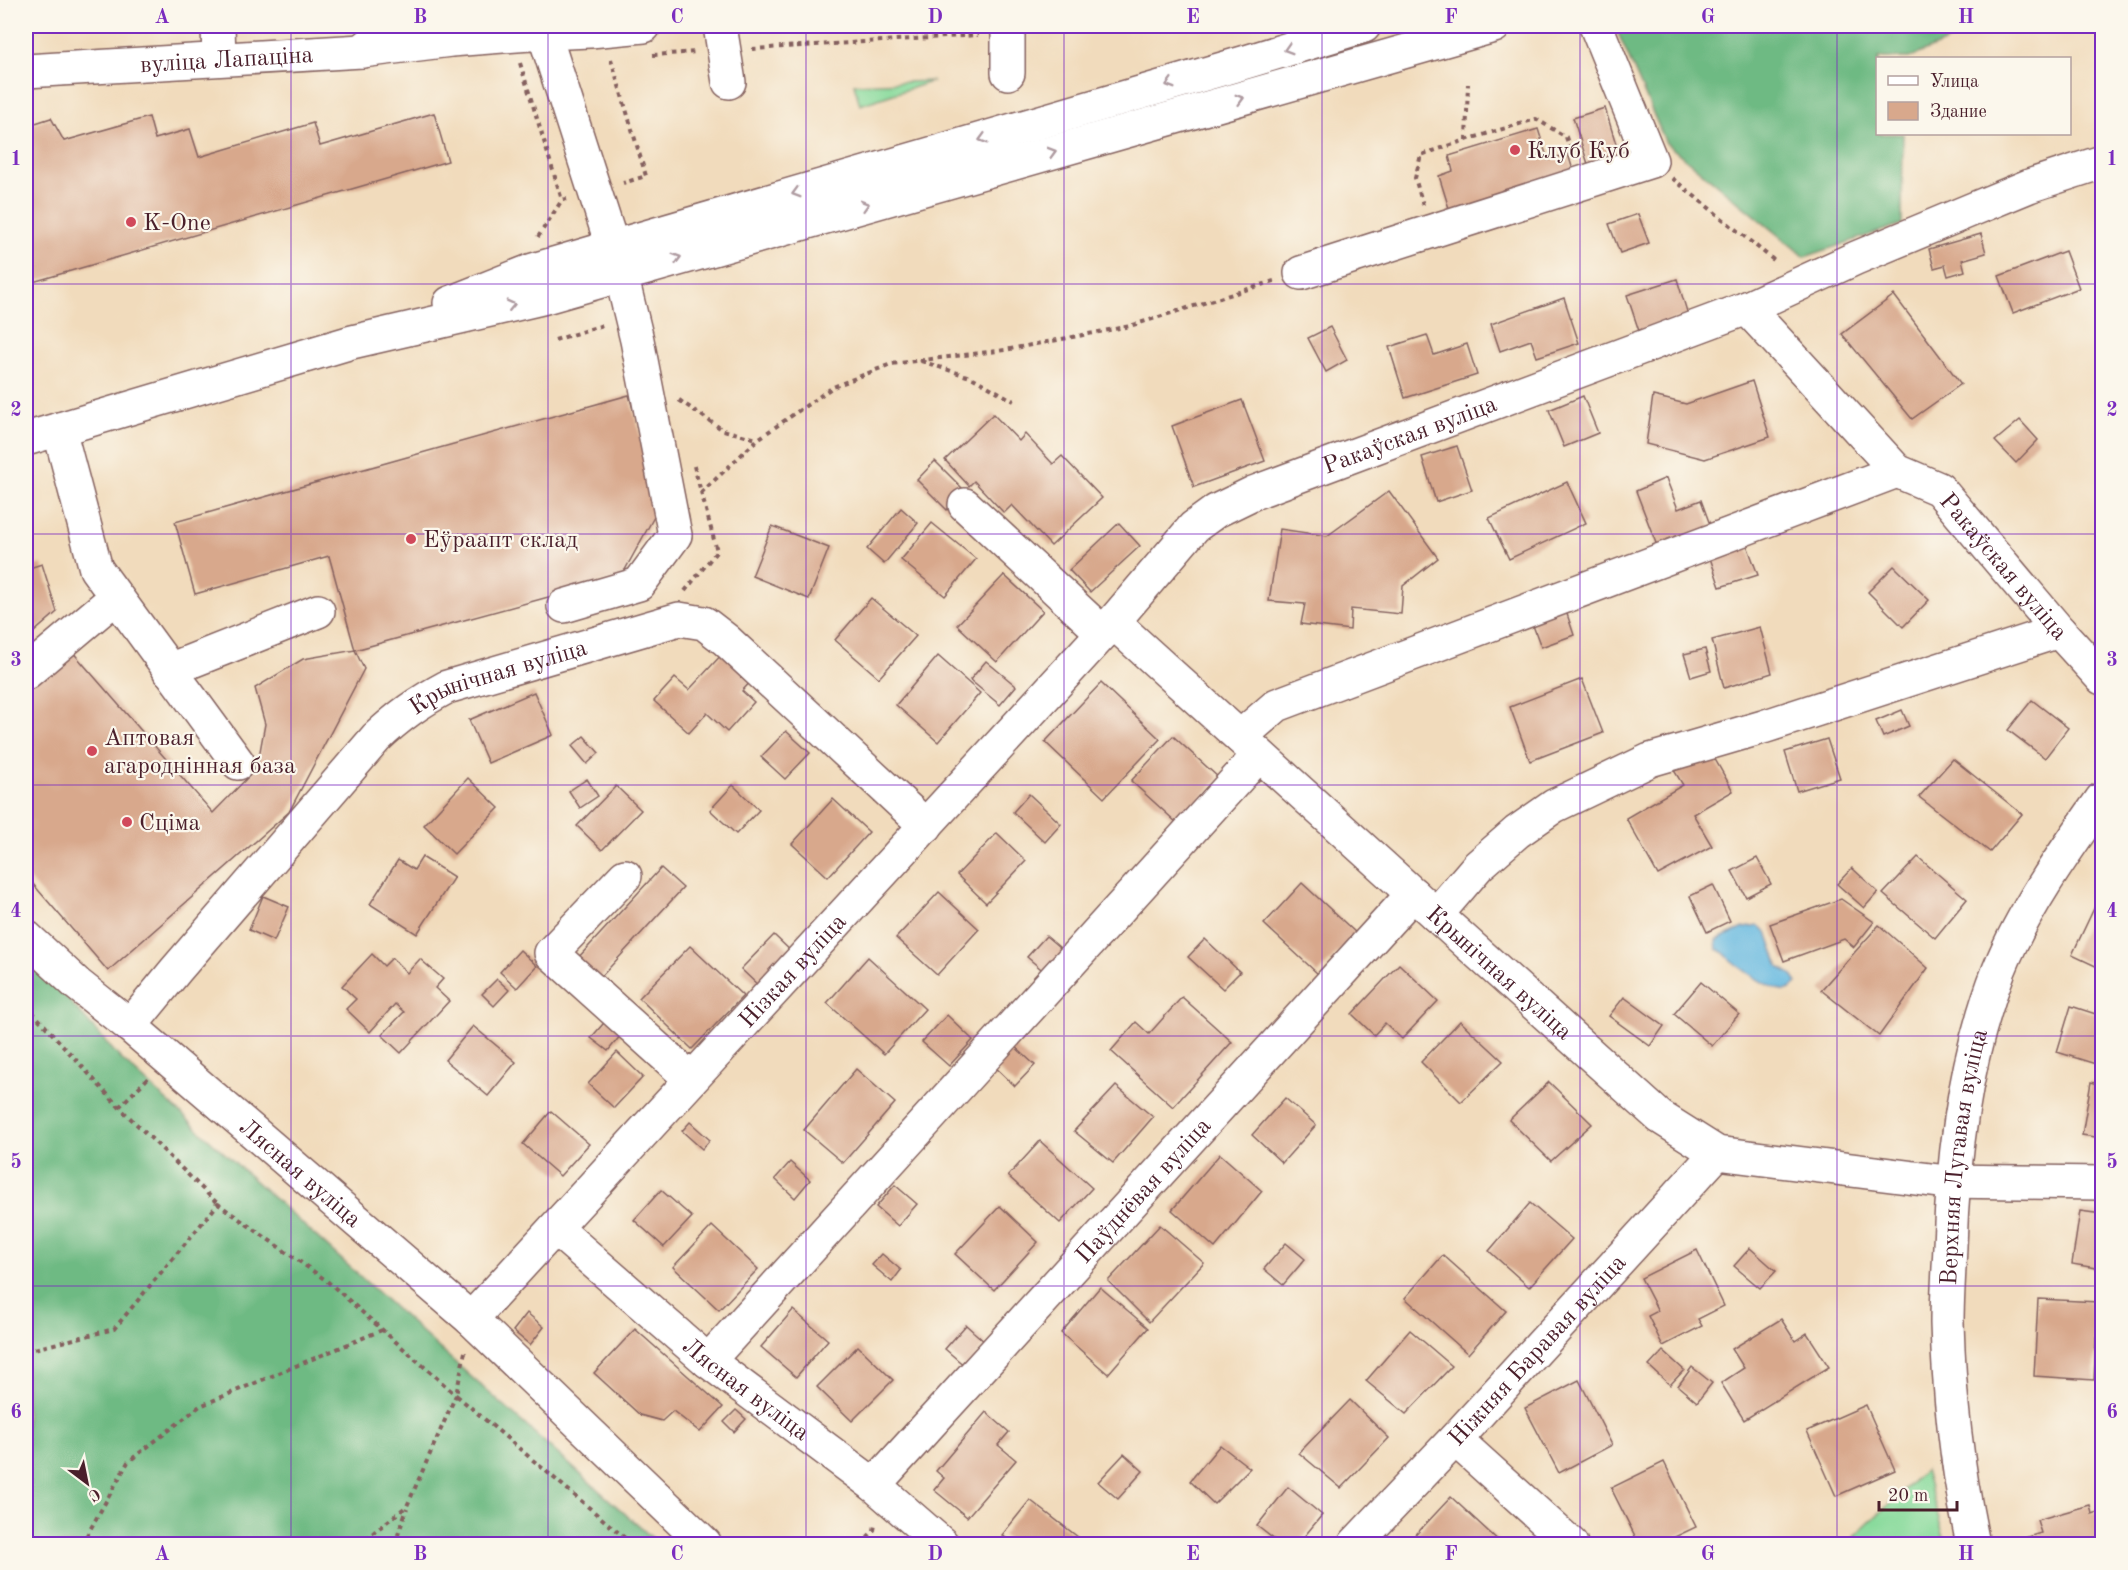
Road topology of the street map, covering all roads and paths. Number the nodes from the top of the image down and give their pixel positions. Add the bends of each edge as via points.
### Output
1 (218, 26) edge
2 (392, 26) edge
3 (1364, 26) edge
4 (1494, 26) edge
5 (541, 29) edge
6 (1007, 29) edge
7 (722, 38) edge
8 (1602, 40) edge
9 (644, 41) edge
10 (362, 51) junction
11 (518, 55) dead end
12 (622, 57) dead end
13 (611, 58) dead end
14 (219, 59) junction
15 (26, 71) edge
16 (1008, 73) dead end
17 (729, 82) dead end
18 (1468, 84) dead end
19 (1466, 140) junction
20 (1651, 161) junction
21 (2103, 162) edge
22 (1581, 183) junction
23 (562, 200) dead end
24 (1431, 231) junction
25 (616, 261) junction
26 (1301, 273) joint
27 (1802, 283) junction
28 (1747, 308) junction
29 (611, 322) dead end
30 (555, 340) dead end
31 (920, 360) junction
32 (676, 398) dead end
33 (1014, 401) dead end
34 (59, 429) junction
35 (26, 439) edge
36 (758, 439) junction
37 (1897, 471) junction
38 (701, 493) dead end
39 (965, 505) dead end
40 (639, 584) junction
41 (116, 597) junction
42 (564, 606) dead end
43 (318, 611) dead end
44 (671, 622) junction
45 (1108, 627) junction
46 (2059, 632) junction
47 (169, 670) junction
48 (26, 674) edge
49 (2103, 678) edge
50 (1249, 746) junction
51 (238, 763) dead end
52 (2103, 800) edge
53 (926, 826) junction
54 (625, 876) dead end
55 (1424, 905) junction
56 (26, 937) edge
57 (26, 1005) edge
58 (130, 1026) junction
59 (167, 1059) junction
60 (691, 1079) junction
61 (119, 1107) junction
62 (1717, 1153) junction
63 (1952, 1182) junction
64 (2103, 1183) edge
65 (218, 1204) junction
66 (555, 1228) junction
67 (471, 1319) junction
68 (382, 1330) junction
69 (26, 1351) edge
70 (708, 1361) junction
71 (456, 1395) junction
72 (1455, 1439) junction
73 (874, 1485) junction
74 (408, 1506) junction
75 (82, 1545) edge
76 (359, 1545) edge
77 (395, 1545) edge
78 (632, 1545) edge
79 (705, 1545) edge
80 (942, 1545) edge
81 (1355, 1545) edge
82 (1571, 1545) edge
83 (1973, 1545) edge

1 - 14 street
2 - 10 street
3 -> 25 street
25 -> 4 street
5 - 9 street, вуліца Лапаціна via 590,31
5 - 10 street, вуліца Лапаціна
5 - 25 street
6 - 7 path
6 - 16 street
7 - 9 path
7 - 17 street
8 - 20 street
10 - 14 street, вуліца Лапаціна
11 - 23 path
12 - 13 path
14 - 15 street, вуліца Лапаціна
18 - 19 path
19 - 22 path via 1536,119 1566,137
19 - 24 path via 1421,155 1414,178
20 - 22 street
20 - 27 path
21 - 27 street, Ракаўская вуліца via 2029,186
22 - 24 street
24 - 26 street
25 - 34 street via 542,298 352,342
25 - 40 street via 675,535
26 - 31 path via 1130,326 1005,350
27 - 28 street, Ракаўская вуліца
28 - 37 street, Ракаўская вуліца
28 - 45 street, Ракаўская вуліца via 1253,493 1216,511 1194,527
29 - 30 path
31 - 33 path via 973,378
31 - 36 path via 891,364 833,387
32 - 36 path via 723,430
34 - 35 street
34 - 41 street via 96,569
36 - 38 path
37 - 46 street, Ракаўская вуліца via 1939,489
37 - 50 street via 1277,705
39 - 45 street, Крынічная вуліца
40 - 42 street
40 - 44 street
41 - 47 street
41 - 48 street
43 - 47 street
44 - 53 street, Крынічная вуліца via 704,623
44 - 58 street, Крынічная вуліца via 447,687 400,715 376,738
45 - 50 street, Крынічная вуліца
45 - 53 street, Нізкая вуліца
46 - 49 street, Ракаўская вуліца
46 - 55 street, Паўднёвая вуліца via 1650,760 1554,806
47 - 51 street
50 - 55 street, Крынічная вуліца
50 - 70 street
52 - 63 street, Верхняя Лугавая вуліца via 2067,848 2000,968 1981,1022
53 - 60 street, Нізкая вуліца
54 - 60 street via 551,954
55 - 62 street, Крынічная вуліца via 1660,1117
55 - 73 street, Паўднёвая вуліца
56 - 58 street, Лясная вуліца
57 - 61 path
58 - 59 street, Лясная вуліца
59 - 61 path
59 - 67 street, Лясная вуліца
60 - 66 street, Нізкая вуліца
61 - 65 path
62 - 63 street, Крынічная вуліца
62 - 72 street, Ніжняя Баравая вуліца
63 - 64 street, Крынічная вуліца
63 - 83 street, Верхняя Лугавая вуліца via 1949,1374
65 - 68 path via 327,1281
65 - 69 path via 114,1329
66 - 67 street, Нізкая вуліца
66 - 70 street, Лясная вуліца
67 - 71 path
67 - 79 street, Лясная вуліца
68 - 71 path
68 - 75 path via 200,1406 128,1462
70 - 73 street, Лясная вуліца
71 - 74 path
71 - 78 path
72 - 81 street, Ніжняя Баравая вуліца
72 - 82 street
73 - 80 street, Лясная вуліца
74 - 76 path
74 - 77 path

